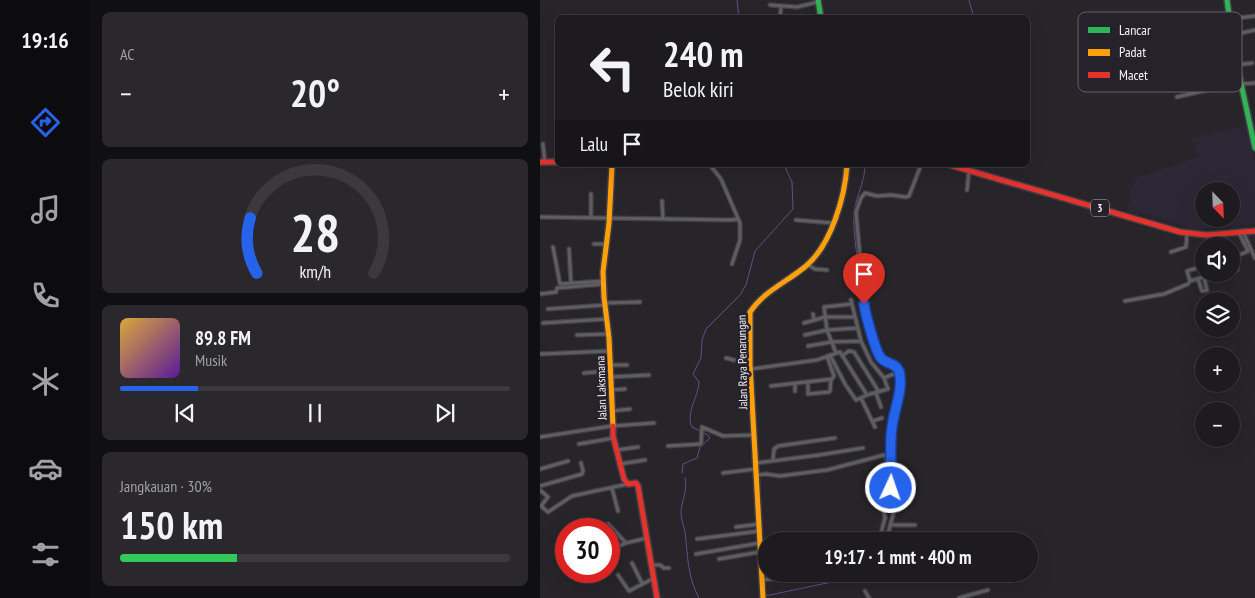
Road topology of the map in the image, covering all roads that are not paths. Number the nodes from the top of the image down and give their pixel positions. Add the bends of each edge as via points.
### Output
1 (819, 1) edge
2 (770, 5) dead end
3 (781, 7) junction
4 (780, 15) edge
5 (821, 15) edge
6 (1255, 16) edge
7 (1242, 18) edge
8 (1255, 30) edge
9 (1242, 32) edge
10 (1252, 63) dead end
11 (1242, 64) edge
12 (1242, 83) joint
13 (1255, 83) edge
14 (1200, 92) edge
15 (1176, 97) dead end
16 (1254, 137) edge
17 (544, 144) dead end
18 (1255, 146) edge
19 (542, 162) edge
20 (555, 162) edge
21 (612, 167) edge
22 (712, 167) edge
23 (847, 167) edge
24 (920, 167) edge
25 (958, 167) edge
26 (969, 170) junction
27 (967, 190) dead end
28 (591, 194) dead end
29 (662, 201) dead end
30 (540, 217) edge
31 (591, 217) junction
32 (609, 217) junction
33 (663, 218) junction
34 (738, 219) junction
35 (796, 220) dead end
36 (833, 223) junction
37 (1254, 231) edge
38 (1241, 232) junction
39 (1187, 234) junction
40 (594, 244) dead end
41 (607, 244) junction
42 (553, 247) dead end
43 (569, 249) dead end
44 (1171, 252) dead end
45 (1240, 256) edge
46 (1255, 258) edge
47 (732, 264) dead end
48 (808, 264) junction
49 (1195, 269) edge
50 (827, 270) dead end
51 (1195, 279) edge
52 (1190, 281) junction
53 (571, 283) junction
54 (604, 283) junction
55 (540, 294) edge
56 (1125, 301) dead end
57 (640, 302) dead end
58 (605, 304) junction
59 (548, 308) dead end
60 (813, 314) dead end
61 (825, 317) junction
62 (855, 317) junction
63 (607, 319) junction
64 (814, 320) junction
65 (543, 323) dead end
66 (804, 323) dead end
67 (858, 328) junction
68 (827, 330) junction
69 (609, 334) junction
70 (577, 335) dead end
71 (805, 335) dead end
72 (861, 341) junction
73 (831, 342) junction
74 (808, 346) dead end
75 (610, 351) junction
76 (836, 353) junction
77 (540, 354) edge
78 (843, 355) junction
79 (828, 356) junction
80 (726, 358) dead end
81 (627, 365) dead end
82 (750, 366) junction
83 (610, 371) junction
84 (584, 373) dead end
85 (894, 374) dead end
86 (648, 376) dead end
87 (884, 378) junction
88 (831, 380) junction
89 (808, 383) junction
90 (795, 384) junction
91 (771, 386) dead end
92 (625, 389) dead end
93 (611, 390) junction
94 (795, 391) dead end
95 (878, 393) junction
96 (867, 395) junction
97 (861, 398) junction
98 (881, 407) dead end
99 (630, 410) dead end
100 (612, 411) junction
101 (882, 418) dead end
102 (873, 421) junction
103 (654, 423) dead end
104 (612, 426) junction
105 (875, 427) dead end
106 (755, 435) junction
107 (540, 438) edge
108 (614, 438) junction
109 (835, 438) dead end
110 (579, 444) dead end
111 (668, 446) dead end
112 (638, 447) dead end
113 (863, 448) dead end
114 (616, 450) junction
115 (645, 460) dead end
116 (774, 460) junction
117 (568, 461) dead end
118 (581, 463) dead end
119 (620, 464) junction
120 (540, 469) edge
121 (756, 469) junction
122 (723, 473) dead end
123 (885, 477) junction
124 (891, 478) junction
125 (628, 484) junction
126 (540, 488) edge
127 (612, 488) junction
128 (889, 504) dead end
129 (618, 511) dead end
130 (893, 515) dead end
131 (759, 524) junction
132 (891, 525) junction
133 (915, 525) dead end
134 (736, 527) dead end
135 (760, 531) joint
136 (881, 532) edge
137 (890, 532) edge
138 (620, 537) edge
139 (647, 538) junction
140 (697, 539) dead end
141 (626, 543) junction
142 (758, 543) edge
143 (620, 545) edge
144 (758, 552) edge
145 (696, 554) dead end
146 (719, 559) dead end
147 (632, 562) dead end
148 (652, 565) junction
149 (669, 568) dead end
150 (620, 577) edge
151 (654, 577) junction
152 (762, 582) edge
153 (642, 583) junction
154 (988, 590) dead end
155 (865, 591) dead end
156 (657, 598) edge
157 (763, 598) edge
158 (868, 598) edge
159 (959, 598) edge

1 - 3 street
1 - 5 main road
2 - 3 street
3 - 4 street
6 - 7 street
8 - 9 street
10 - 11 street
12 - 13 street
12 - 16 main road
14 - 15 street
16 - 18 main road
17 - 19 street
19 - 20 main road
21 - 32 main road, Jalan Laksmana
22 - 34 street via 721,179
23 - 36 main road, Jalan Raya Penarungan via 845,186
24 - 124 street via 908,197 865,193 856,212 865,312 879,356 898,368 901,388 892,429
25 - 26 main road, 3
26 - 27 street
26 - 39 main road, 3
28 - 31 street
29 - 33 street
30 - 31 street
31 - 32 street
32 - 33 street
32 - 41 main road, Jalan Laksmana
33 - 34 street
34 - 47 street via 740,240
35 - 36 street
36 - 48 main road, Jalan Raya Penarungan via 820,252
37 - 38 main road, 3
38 - 39 main road, 3
38 - 45 street via 1248,252
38 - 46 street
39 - 44 street via 1186,247
40 - 41 street
41 - 54 main road, Jalan Laksmana
42 - 53 street via 560,284
43 - 53 street
48 - 50 street via 815,269
48 - 82 main road, Jalan Raya Penarungan via 751,309
49 - 52 street via 1187,271
51 - 52 street
52 - 56 street via 1167,293
53 - 54 street
54 - 55 street via 556,288 556,292
54 - 58 main road, Jalan Laksmana
57 - 58 street
58 - 59 street
58 - 63 main road, Jalan Laksmana
60 - 64 street
61 - 62 street
61 - 62 street via 824,306 852,302
61 - 64 street
61 - 68 street
62 - 67 street
63 - 65 street
63 - 69 main road, Jalan Laksmana
64 - 66 street
67 - 68 street
67 - 72 street
68 - 71 street
68 - 73 street
69 - 70 street
69 - 75 main road, Jalan Laksmana
72 - 73 street
72 - 87 street via 871,362
73 - 74 street
73 - 76 street
75 - 77 street
75 - 83 main road, Jalan Laksmana
76 - 78 street
76 - 79 street
78 - 95 street via 854,352
78 - 96 street
79 - 82 street via 763,368
79 - 88 street via 834,376
79 - 97 street via 855,400
80 - 82 street
81 - 83 street
82 - 106 main road, Jalan Raya Penarungan
83 - 84 street
83 - 86 street
83 - 93 main road, Jalan Laksmana
85 - 87 street
87 - 95 street via 888,389
88 - 89 street
88 - 89 street via 829,392 808,394
89 - 90 street
90 - 91 street
90 - 94 street
92 - 93 street
93 - 100 main road, Jalan Laksmana
95 - 96 street
95 - 98 street
96 - 97 street
97 - 102 street
99 - 100 street
100 - 104 main road, Jalan Laksmana
101 - 102 street
102 - 105 street
103 - 104 street
104 - 107 street
104 - 108 main road, Jalan Laksmana
106 - 111 street via 723,436 702,427 701,444
106 - 121 main road, Jalan Raya Penarungan
108 - 110 street
108 - 114 main road, Jalan Laksmana
109 - 116 street via 778,446 774,450
112 - 114 street
113 - 116 street
114 - 119 main road, Jalan Laksmana
115 - 119 street
116 - 121 street
117 - 120 street
118 - 126 street via 582,473
119 - 125 main road, Jalan Laksmana
121 - 122 street
121 - 123 street via 780,476 827,470 883,455 887,458
121 - 131 main road, Jalan Raya Penarungan
123 - 124 street
123 - 136 street via 882,500 885,518
124 - 128 street
125 - 127 street
125 - 139 main road, Jalan Laksmana via 637,485
126 - 127 street via 548,496 541,506 548,512 572,496
127 - 129 street
130 - 132 street
131 - 134 street
131 - 135 main road, Jalan Raya Penarungan
132 - 133 street
132 - 137 street
135 - 140 street
138 - 141 street
139 - 141 street
139 - 148 main road, Jalan Laksmana
141 - 143 street
142 - 145 street
144 - 146 street
147 - 153 street
148 - 149 street
148 - 151 main road, Jalan Laksmana
150 - 153 street via 628,591
151 - 153 street
151 - 156 main road, Jalan Laksmana
152 - 157 main road, Jalan Raya Penarungan
154 - 159 street
155 - 158 street

